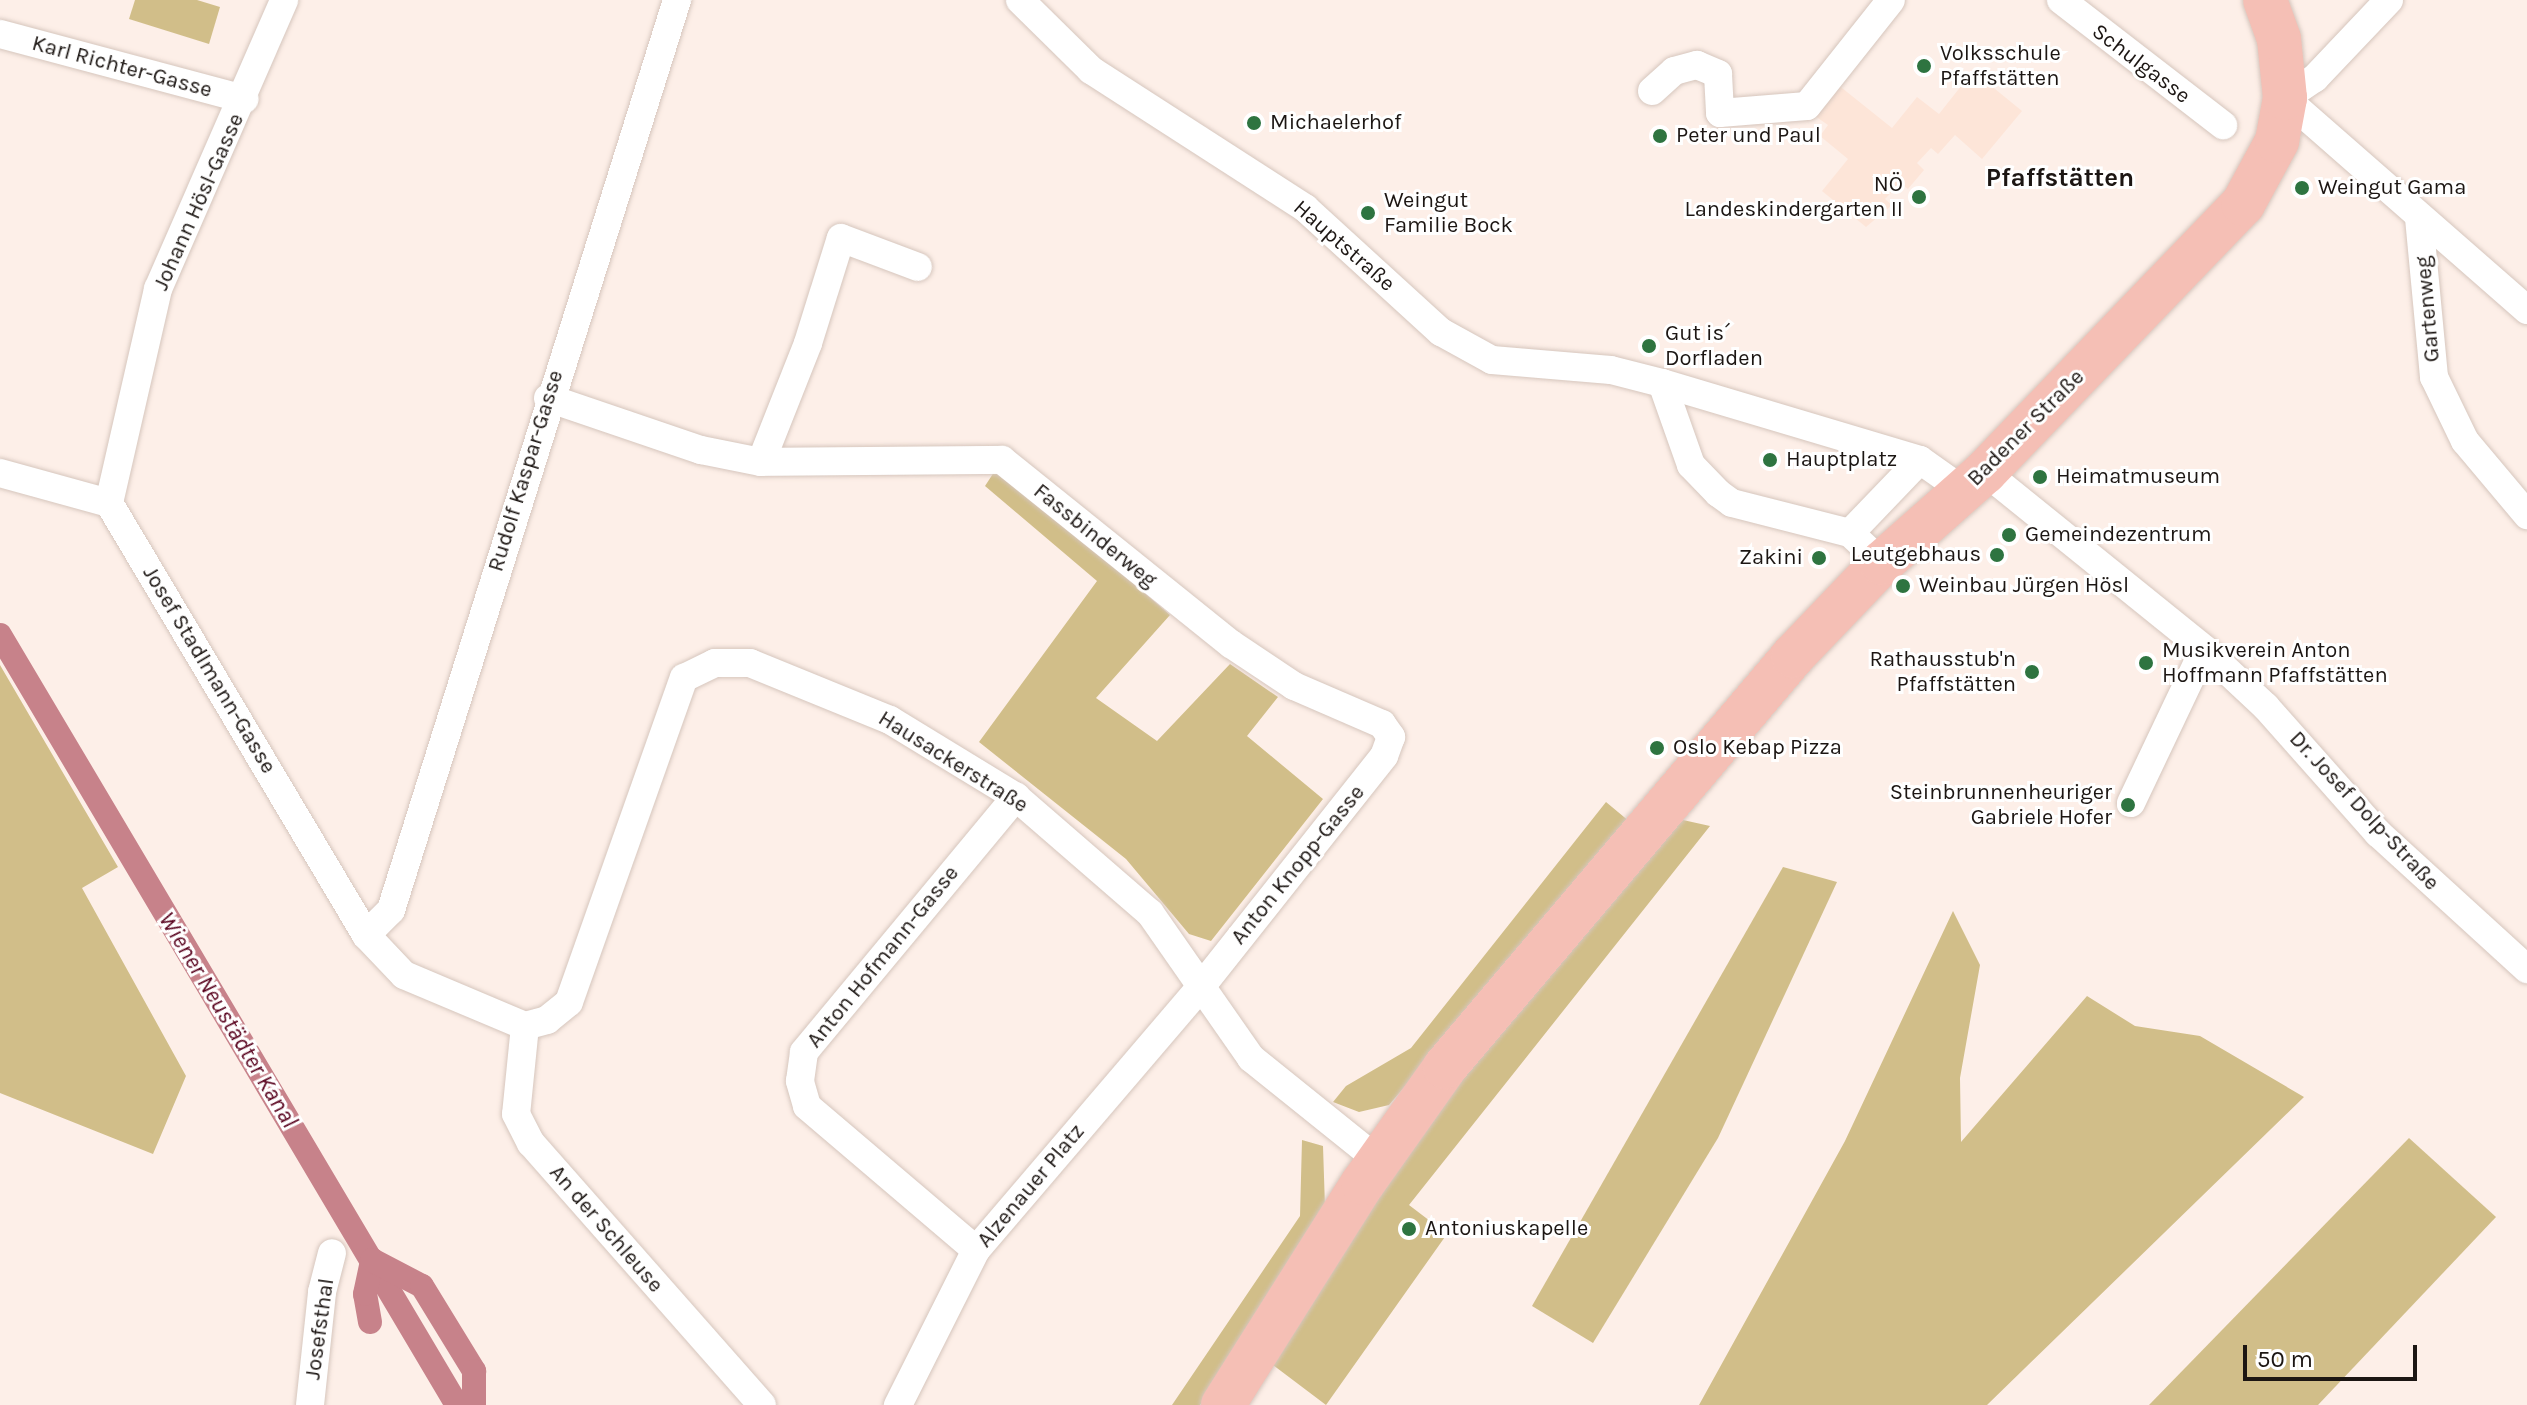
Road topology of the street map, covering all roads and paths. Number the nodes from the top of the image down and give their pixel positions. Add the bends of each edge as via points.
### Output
1 (284, 0) edge
2 (677, 0) edge
3 (1891, 0) edge
4 (2061, 0) edge
5 (2265, 0) edge
6 (2389, 0) edge
7 (1028, 2) edge
8 (0, 34) edge
9 (1652, 91) dead end
10 (2285, 98) junction
11 (244, 99) junction
12 (2223, 125) dead end
13 (2419, 218) junction
14 (2461, 253) junction
15 (918, 267) dead end
16 (2428, 284) junction
17 (2527, 310) edge
18 (1662, 383) junction
19 (548, 398) junction
20 (1920, 460) junction
21 (761, 462) junction
22 (0, 473) edge
23 (1974, 481) junction
24 (109, 503) junction
25 (2527, 515) edge
26 (1850, 533) junction
27 (1882, 563) junction
28 (2204, 649) junction
29 (1391, 737) joint
30 (1016, 797) junction
31 (2131, 803) dead end
32 (366, 935) junction
33 (2527, 969) edge
34 (1199, 989) junction
35 (525, 1026) junction
36 (1378, 1160) junction
37 (976, 1250) junction
38 (332, 1253) dead end
39 (310, 1405) edge
40 (762, 1405) edge
41 (898, 1405) edge
42 (1223, 1405) edge

1 - 11 street, Johann Hösl-Gasse
2 - 19 street, Rudolf Kaspar-Gasse
3 - 9 street via 1807,106 1720,113 1718,74 1697,65 1674,71
4 - 12 street, Schulgasse
5 - 10 main road, Badener Straße via 2279,39
6 - 10 street via 2315,78
7 - 18 street, Hauptstraße via 1091,70 1305,208 1441,332 1492,360 1611,370
8 - 11 street, Karl Richter-Gasse
10 - 13 street
10 - 23 main road, Badener Straße via 2277,141 2243,204
11 - 24 street, Johann Hösl-Gasse via 158,289
13 - 14 street
13 - 16 street, Gartenweg
14 - 16 street
14 - 17 street
15 - 21 street via 841,238 808,343
16 - 25 street, Gartenweg via 2434,377 2465,441
18 - 20 street
18 - 26 street via 1691,465 1718,493 1732,503
19 - 21 street, Fassbinderweg via 701,450
19 - 32 street, Rudolf Kaspar-Gasse via 391,910
20 - 23 street
20 - 26 street
21 - 29 street, Fassbinderweg via 1002,460 1231,644 1294,686 1382,724
22 - 24 street
23 - 27 main road, Badener Straße
23 - 28 street, Dr. Josef Dolp-Straße
24 - 32 street, Josef Stadlmann-Gasse
26 - 27 street
27 - 36 main road, Badener Straße via 1793,656 1445,1067
28 - 31 street
28 - 33 street, Dr. Josef Dolp-Straße via 2266,707 2378,833
29 - 34 street, Anton Knopp-Gasse via 1384,756
30 - 34 street, Hausackerstraße via 1150,913
30 - 35 street, Hausackerstraße via 890,720 750,663 715,663 684,678 569,1002 547,1020
30 - 37 street, Anton Hofmann-Gasse via 804,1052 800,1081 807,1106
32 - 35 street via 404,975
34 - 36 street, Hausackerstraße via 1251,1058
34 - 37 street, Alzenauer Platz
35 - 40 street, An der Schleuse via 516,1114 531,1143
36 - 42 main road, Badener Straße
37 - 41 street, Alzenauer Platz
38 - 39 street, Josefsthal via 322,1292

